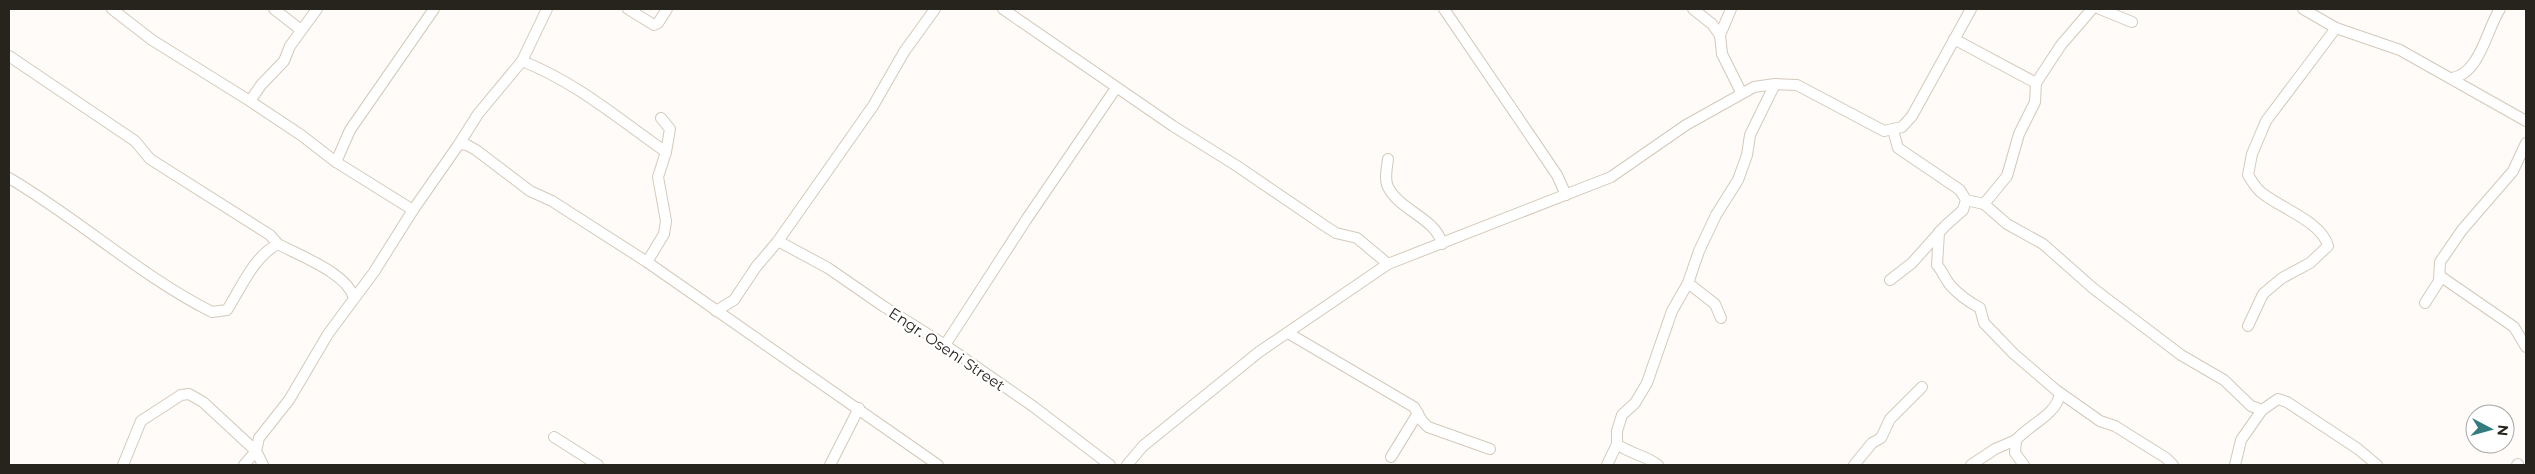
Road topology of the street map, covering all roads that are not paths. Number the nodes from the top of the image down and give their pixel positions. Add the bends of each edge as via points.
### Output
1 (112, 9) edge
2 (274, 9) edge
3 (317, 9) edge
4 (434, 9) edge
5 (547, 9) edge
6 (628, 9) edge
7 (667, 9) edge
8 (935, 9) edge
9 (1003, 9) edge
10 (1444, 9) edge
11 (1693, 9) edge
12 (1732, 9) edge
13 (1971, 9) edge
14 (2092, 9) edge
15 (2100, 9) edge
16 (2303, 9) edge
17 (2500, 9) edge
18 (2132, 22) dead end
19 (2336, 28) junction
20 (301, 30) junction
21 (1720, 35) junction
22 (1954, 39) junction
23 (9, 56) edge
24 (522, 61) junction
25 (2452, 78) junction
26 (2036, 83) junction
27 (1775, 84) junction
28 (1116, 88) junction
29 (1741, 92) junction
30 (250, 101) junction
31 (662, 118) dead end
32 (2526, 121) edge
33 (1893, 130) junction
34 (2526, 143) edge
35 (459, 144) junction
36 (666, 152) junction
37 (1388, 159) dead end
38 (336, 162) junction
39 (9, 178) edge
40 (1566, 195) junction
41 (1966, 200) junction
42 (1984, 204) junction
43 (413, 210) junction
44 (1939, 232) junction
45 (778, 241) junction
46 (278, 244) junction
47 (1442, 244) junction
48 (647, 262) junction
49 (1388, 264) junction
50 (2440, 276) junction
51 (1890, 280) dead end
52 (1688, 283) junction
53 (354, 298) junction
54 (2425, 302) dead end
55 (716, 311) junction
56 (1721, 318) dead end
57 (2248, 326) dead end
58 (1288, 333) junction
59 (945, 345) junction
60 (2526, 347) edge
61 (1922, 387) dead end
62 (2060, 394) junction
63 (859, 408) junction
64 (2262, 410) junction
65 (1418, 413) junction
66 (554, 437) dead end
67 (2011, 442) junction
68 (1616, 444) junction
69 (1490, 449) dead end
70 (256, 451) junction
71 (1391, 457) dead end
72 (123, 465) edge
73 (244, 465) edge
74 (263, 465) edge
75 (598, 465) edge
76 (830, 465) edge
77 (938, 465) edge
78 (1110, 465) edge
79 (1127, 465) edge
80 (1607, 465) edge
81 (1658, 465) edge
82 (1854, 465) edge
83 (1972, 465) edge
84 (2024, 465) edge
85 (2173, 465) edge
86 (2235, 465) edge
87 (2377, 465) edge

1 - 30 street via 152,40
2 - 20 street
3 - 20 street
4 - 38 street via 350,130
5 - 24 street
6 - 7 street via 654,25
8 - 45 street via 904,52 854,134
9 - 28 street
10 - 40 street via 1557,175
11 - 21 street
12 - 21 street
13 - 22 street
14 - 26 street via 2061,45
15 - 18 street
16 - 19 street
17 - 25 street via 2481,52 2458,77
19 - 25 street via 2400,50
19 - 57 street via 2266,120 2254,148 2248,175 2260,192 2314,225 2326,236 2328,246 2310,263 2282,278 2263,294
20 - 30 street via 284,61
21 - 29 street via 1722,54
22 - 26 street
22 - 33 street via 1912,116 1902,127
23 - 46 street via 135,141 150,159 270,235
24 - 35 street via 478,114
24 - 36 street via 543,69 611,111
25 - 32 street
26 - 42 street via 2034,102 2019,134 2007,176
27 - 29 street
27 - 33 street via 1797,85 1884,131
27 - 52 street via 1750,135 1748,155 1738,180 1716,215
28 - 49 street via 1331,229 1358,238
28 - 59 street
29 - 40 street via 1611,177
30 - 38 street
31 - 36 street via 670,129
33 - 41 street via 1898,148 1960,190
34 - 50 street via 2513,171 2462,230 2440,262
35 - 43 street
35 - 48 street via 476,150 530,192 552,201
36 - 48 street via 658,178 666,221 664,234
37 - 47 street via 1388,187 1412,212 1436,228
38 - 43 street
39 - 46 street via 136,267 212,312 227,310 260,258
40 - 47 street
41 - 42 street
41 - 44 street via 1963,210
42 - 64 street via 2007,224 2043,244 2094,289 2181,355 2224,380 2252,406
43 - 53 street
44 - 51 street via 1912,263
44 - 62 street via 1937,265 1949,284 1968,302 1980,308 1984,323
45 - 55 street via 734,300
45 - 59 street, Engr. Oseni Street via 828,268
46 - 53 street via 341,280 351,288
47 - 49 street
48 - 55 street
49 - 58 street
50 - 54 street
50 - 60 street via 2514,327
52 - 56 street via 1711,300
52 - 68 street via 1672,311 1648,383 1635,403 1622,415
53 - 70 street via 328,334 289,400 259,438
55 - 63 street
58 - 65 street via 1400,398
58 - 79 street via 1259,352 1143,446
59 - 78 street, Engr. Oseni Street
61 - 82 street via 1890,419 1881,438 1872,443
62 - 67 street via 2053,410
62 - 85 street via 2100,421 2145,444
63 - 76 street
63 - 77 street
64 - 86 street via 2241,440
64 - 87 street via 2278,399 2286,402
65 - 69 street via 1428,427
65 - 71 street
66 - 75 street
67 - 83 street
67 - 84 street
68 - 80 street
68 - 81 street
70 - 72 street via 203,402 189,394 181,395 141,421
70 - 73 street
70 - 74 street

